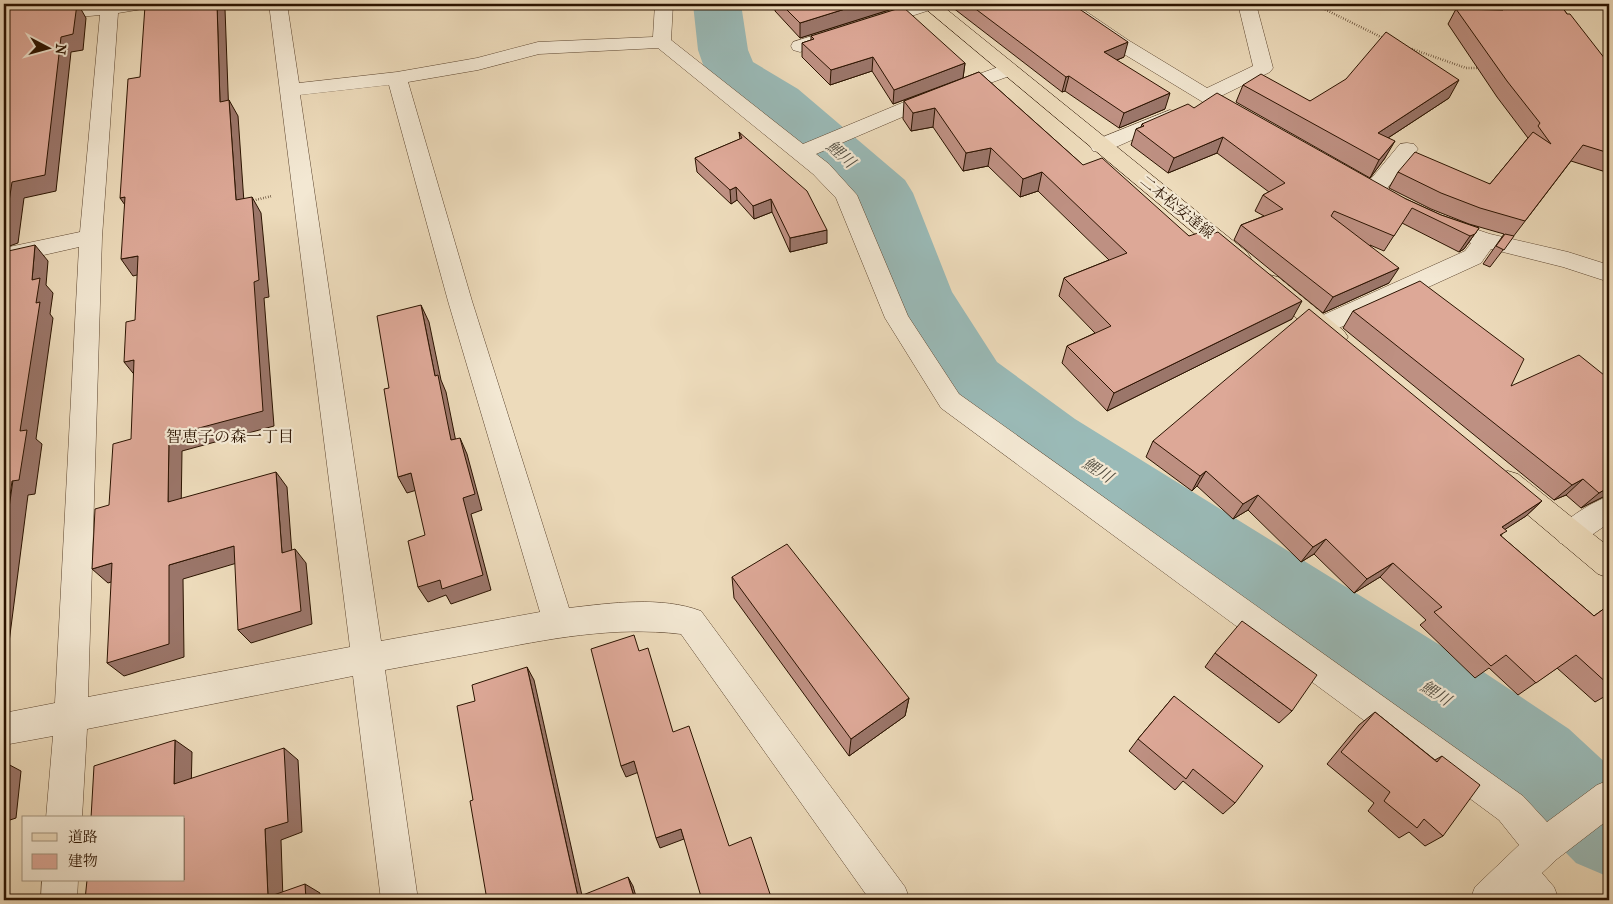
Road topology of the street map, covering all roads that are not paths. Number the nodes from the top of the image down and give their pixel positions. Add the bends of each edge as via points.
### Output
1 (143, 4) edge
2 (278, 4) edge
3 (664, 4) edge
4 (930, 4) edge
5 (1063, 4) edge
6 (1247, 4) edge
7 (110, 6) edge
8 (4, 19) edge
9 (662, 42) junction
10 (800, 46) dead end
11 (1008, 70) junction
12 (1248, 76) junction
13 (397, 78) junction
14 (1270, 88) edge
15 (290, 90) junction
16 (1207, 98) junction
17 (1261, 128) edge
18 (1100, 146) junction
19 (1407, 149) dead end
20 (805, 151) junction
21 (1373, 191) edge
22 (1423, 217) edge
23 (91, 237) junction
24 (1485, 240) junction
25 (4, 256) edge
26 (1609, 274) edge
27 (1321, 326) junction
28 (1348, 348) edge
29 (1488, 466) edge
30 (1609, 508) edge
31 (1570, 534) junction
32 (1609, 565) edge
33 (559, 624) junction
34 (366, 658) junction
35 (71, 717) junction
36 (4, 729) edge
37 (1609, 797) edge
38 (64, 816) edge
39 (1544, 846) junction
40 (1518, 873) junction
41 (60, 882) edge
42 (59, 900) edge
43 (400, 900) edge
44 (892, 900) edge
45 (1488, 900) edge
46 (1541, 900) edge

1 - 7 street
2 - 15 street
3 - 9 street
4 - 10 street
4 - 11 main road, 二本松安達線
5 - 16 street
6 - 12 street via 1263,68
7 - 8 street
7 - 23 street
9 - 13 street via 538,48 478,64
9 - 20 street
11 - 18 main road, 二本松安達線
11 - 20 street
12 - 14 street
12 - 16 street
13 - 15 street
13 - 33 street via 460,301
15 - 34 street
16 - 17 street
16 - 18 street
18 - 27 main road, 二本松安達線
19 - 21 street
20 - 39 street via 846,195 897,318 950,401 1511,808
22 - 24 street
23 - 25 street
23 - 35 street
24 - 26 street via 1568,260
24 - 27 street via 1473,257
27 - 28 main road, 二本松安達線
29 - 31 main road
30 - 31 street
31 - 32 main road
33 - 34 street
33 - 44 street via 579,620 666,617 690,621
34 - 35 street
34 - 43 street
35 - 36 street
35 - 38 street
37 - 39 street
39 - 40 street
40 - 45 street
40 - 46 street
41 - 42 street

